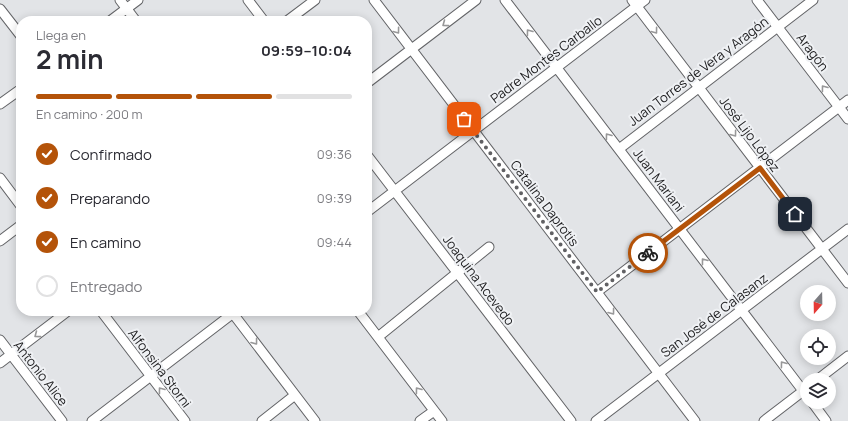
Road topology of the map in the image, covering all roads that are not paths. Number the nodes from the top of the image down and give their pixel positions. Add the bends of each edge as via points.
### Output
1 (120, 0) edge
2 (138, 0) edge
3 (248, 0) edge
4 (315, 0) edge
5 (374, 0) edge
6 (476, 0) edge
7 (505, 0) edge
8 (645, 0) edge
9 (757, 0) edge
10 (813, 0) edge
11 (634, 3) edge
12 (0, 9) edge
13 (127, 9) junction
14 (117, 16) edge
15 (132, 16) edge
16 (260, 16) edge
17 (294, 16) edge
18 (778, 27) junction
19 (16, 30) edge
20 (411, 49) junction
21 (556, 68) junction
22 (372, 79) edge
23 (699, 88) junction
24 (16, 92) edge
25 (848, 100) edge
26 (0, 104) edge
27 (839, 107) junction
28 (848, 119) edge
29 (473, 131) junction
30 (618, 149) junction
31 (372, 162) edge
32 (760, 168) junction
33 (0, 178) edge
34 (394, 191) junction
35 (16, 199) edge
36 (372, 208) edge
37 (16, 229) edge
38 (680, 229) junction
39 (848, 229) edge
40 (0, 241) edge
41 (489, 247) dead end
42 (822, 249) junction
43 (457, 273) junction
44 (848, 283) edge
45 (597, 292) junction
46 (742, 310) junction
47 (62, 316) edge
48 (105, 316) edge
49 (228, 316) edge
50 (236, 316) edge
51 (362, 316) edge
52 (378, 337) junction
53 (0, 340) edge
54 (11, 355) junction
55 (848, 356) edge
56 (0, 363) edge
57 (659, 373) junction
58 (826, 373) edge
59 (151, 376) junction
60 (800, 383) edge
61 (295, 395) junction
62 (800, 395) edge
63 (817, 409) edge
64 (434, 411) junction
65 (62, 421) edge
66 (92, 421) edge
67 (185, 421) edge
68 (262, 421) edge
69 (315, 421) edge
70 (420, 421) edge
71 (442, 421) edge
72 (571, 421) edge
73 (596, 421) edge
74 (695, 421) edge
75 (764, 421) edge
76 (826, 421) edge

1 - 13 street
2 - 13 street
3 - 16 street
4 - 17 street
5 -> 20 street, Catalina Daprotis
6 -> 20 street
21 -> 7 street, Juan Mariani
8 - 11 street, Padre Montes Carballo
9 - 18 street, Aragón
10 - 18 street, Juan Torres de Vera y Aragón
11 - 21 street, Padre Montes Carballo
11 -> 23 street, José Lijo López
12 - 19 street
13 - 14 street
13 - 15 street
18 - 23 street, Juan Torres de Vera y Aragón
27 -> 18 street, Aragón
20 - 22 street
20 - 29 street, Catalina Daprotis
21 - 29 street, Padre Montes Carballo
30 -> 21 street, Juan Mariani
23 - 30 street, Juan Torres de Vera y Aragón
23 -> 32 street, José Lijo López
24 - 26 street
25 - 27 street
27 - 28 street, Aragón
27 - 32 street
29 - 34 street, Padre Montes Carballo
29 - 45 street, Catalina Daprotis
30 - 38 street, Juan Mariani
31 - 34 street, Joaquina Acevedo
32 - 38 street
32 - 42 street, José Lijo López
33 - 35 street
34 - 36 street, Padre Montes Carballo
34 - 43 street, Joaquina Acevedo
37 - 40 street
38 - 45 street
46 -> 38 street, Juan Mariani
39 - 42 street, San José de Calasanz
41 - 43 street
42 - 44 street, José Lijo López
42 - 46 street, San José de Calasanz
43 - 52 street
43 - 72 street, Joaquina Acevedo
45 -> 57 street, Catalina Daprotis
46 - 57 street, San José de Calasanz
60 -> 46 street, Juan Mariani
47 -> 54 street
48 - 59 street, Alfonsina Storni
49 - 59 street
50 -> 61 street
51 - 52 street
64 -> 52 street
53 - 54 street, Antonio Alice
54 - 56 street
54 - 65 street, Antonio Alice
55 - 58 street
57 - 73 street, San José de Calasanz
57 - 74 street, Catalina Daprotis
59 - 66 street
67 -> 59 street, Alfonsina Storni
61 - 68 street
61 - 69 street
62 - 75 street
63 - 76 street
64 - 70 street
64 - 71 street

